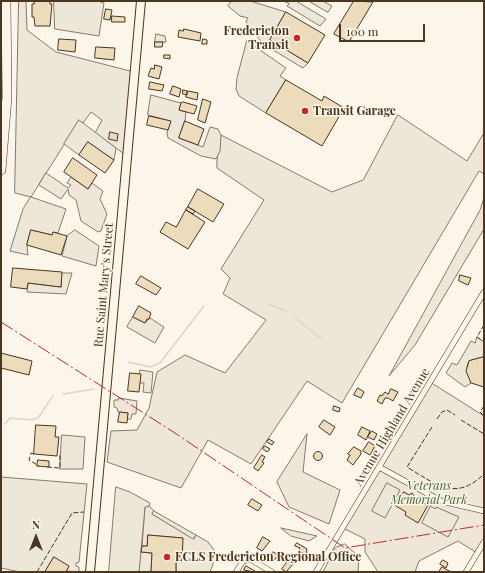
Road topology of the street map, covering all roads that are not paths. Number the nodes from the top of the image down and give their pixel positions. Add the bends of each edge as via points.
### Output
1 (6, 1) edge
2 (141, 1) edge
3 (1, 170) edge
4 (484, 292) edge
5 (379, 467) junction
6 (484, 511) edge
7 (484, 542) edge
8 (90, 572) edge
9 (236, 572) edge
10 (272, 572) edge
11 (316, 572) edge
12 (466, 572) edge

1 - 3 highway via 7,97
2 - 8 main road, Rue Saint Mary's Street
4 - 5 street, Avenue Highland Avenue
5 - 6 street via 441,501
5 - 11 street, Avenue Highland Avenue
7 - 12 street
9 - 10 street via 243,561 250,559

